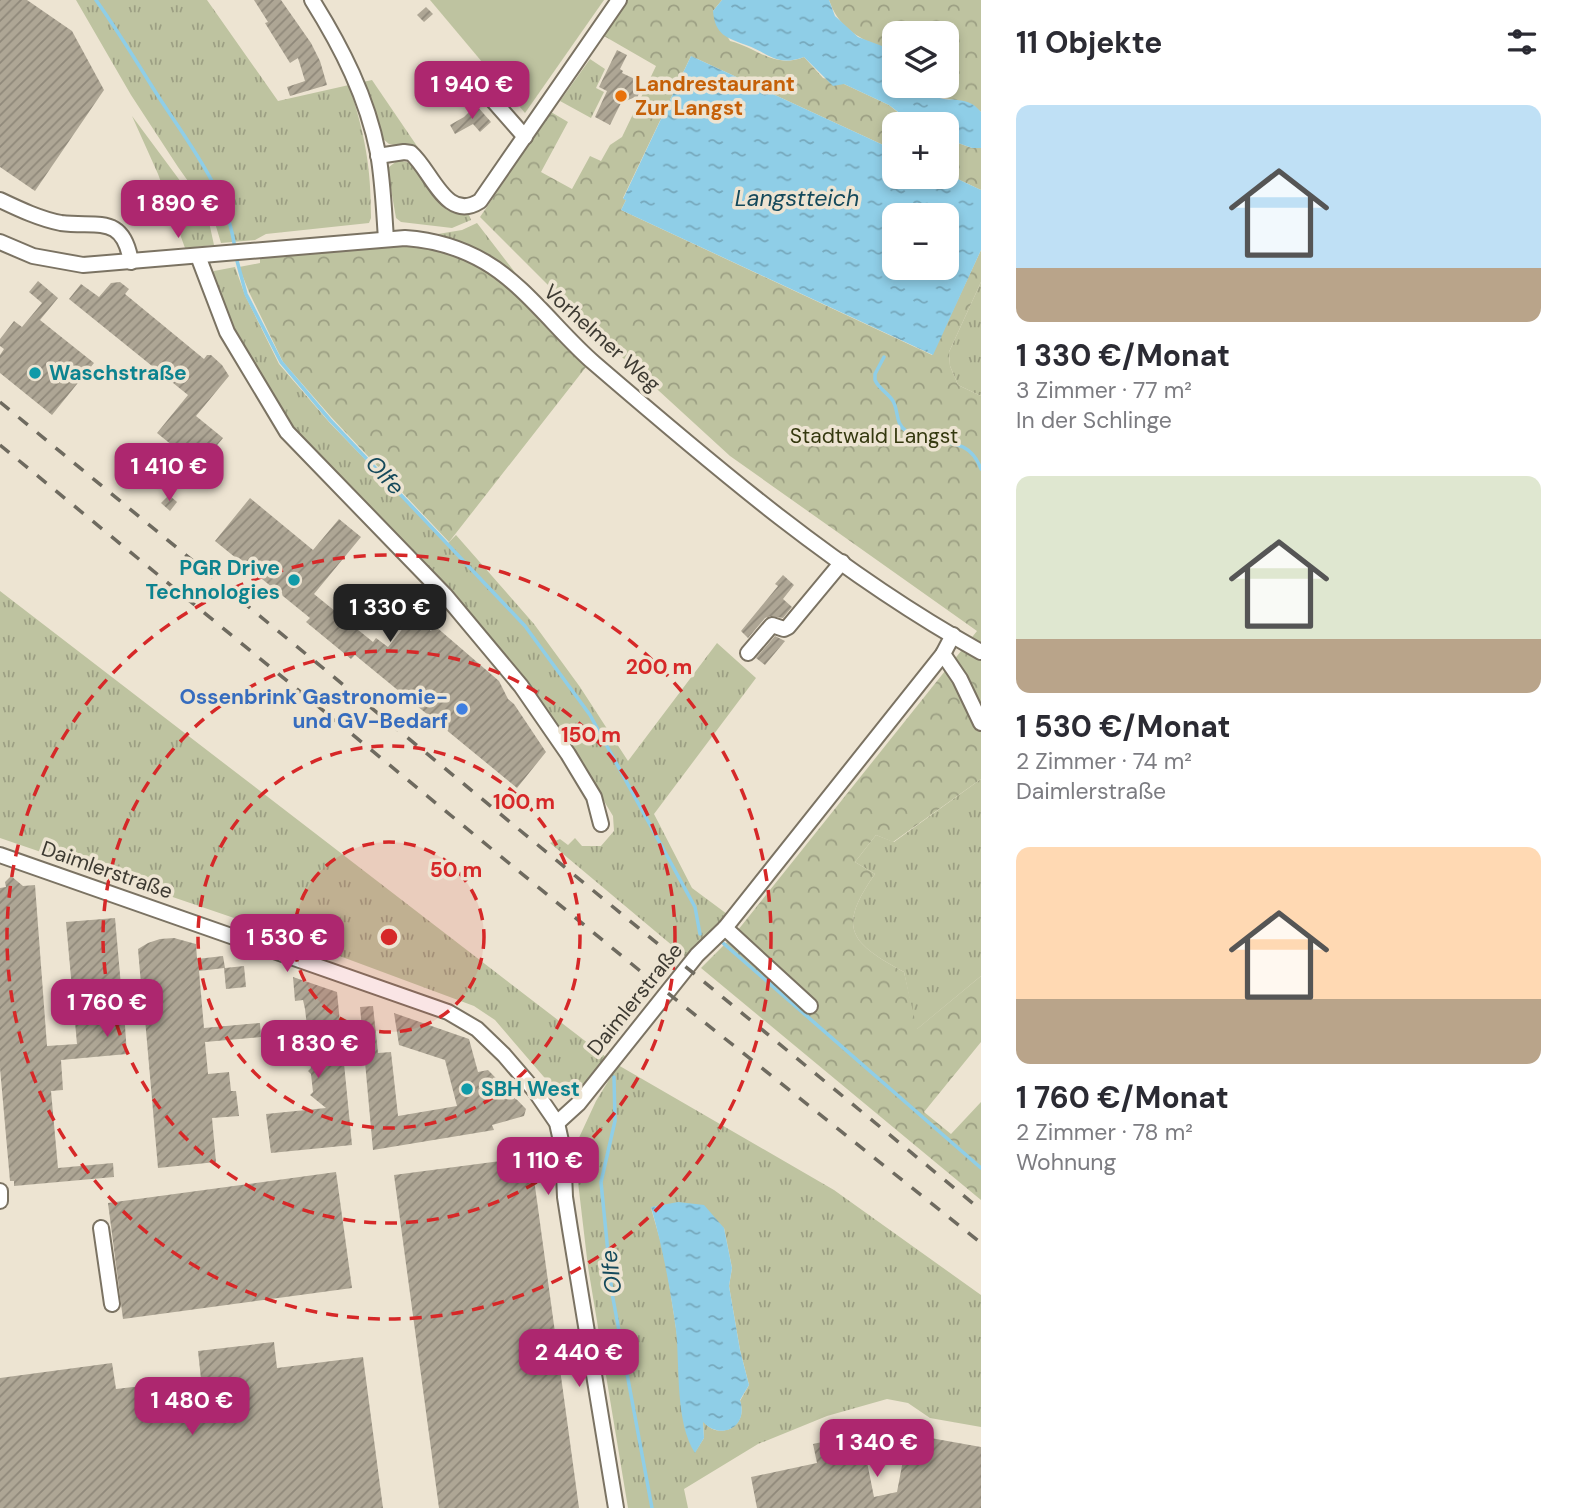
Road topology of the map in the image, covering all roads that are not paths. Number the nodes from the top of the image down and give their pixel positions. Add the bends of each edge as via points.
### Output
1 (312, 0) edge
2 (619, 0) edge
3 (464, 77) dead end
4 (525, 137) junction
5 (378, 156) junction
6 (0, 200) edge
7 (386, 239) junction
8 (0, 242) edge
9 (198, 256) junction
10 (131, 262) junction
11 (842, 562) junction
12 (953, 635) junction
13 (981, 652) edge
14 (748, 653) dead end
15 (943, 654) junction
16 (981, 723) edge
17 (601, 824) dead end
18 (0, 855) edge
19 (725, 929) junction
20 (810, 1006) dead end
21 (557, 1123) junction
22 (0, 1191) edge
23 (0, 1201) edge
24 (102, 1228) dead end
25 (112, 1304) dead end
26 (616, 1508) edge

1 - 5 street via 357,82
2 - 4 street
3 - 4 street via 482,88
4 - 5 street via 480,201 466,207 451,204 411,153
5 - 7 street
6 - 10 street via 62,223 109,226 120,233
7 - 9 street, Vorhelmer Weg
7 - 11 street, Vorhelmer Weg via 422,239 486,262 601,369 753,496
8 - 10 street, Vorhelmer Weg via 33,257 83,265
9 - 10 street, Vorhelmer Weg
9 - 17 street via 227,332 287,432 445,595 521,687 594,797
11 - 12 street, Vorhelmer Weg
11 - 14 street via 788,627 772,625
12 - 13 street, Vorhelmer Weg
12 - 15 street, Daimlerstraße
15 - 16 street
15 - 19 street, Daimlerstraße
18 - 21 street, Daimlerstraße via 448,1012 477,1029 504,1055
19 - 20 street
19 - 21 street, Daimlerstraße via 697,955 579,1103
21 - 26 street
22 - 23 street
24 - 25 street

